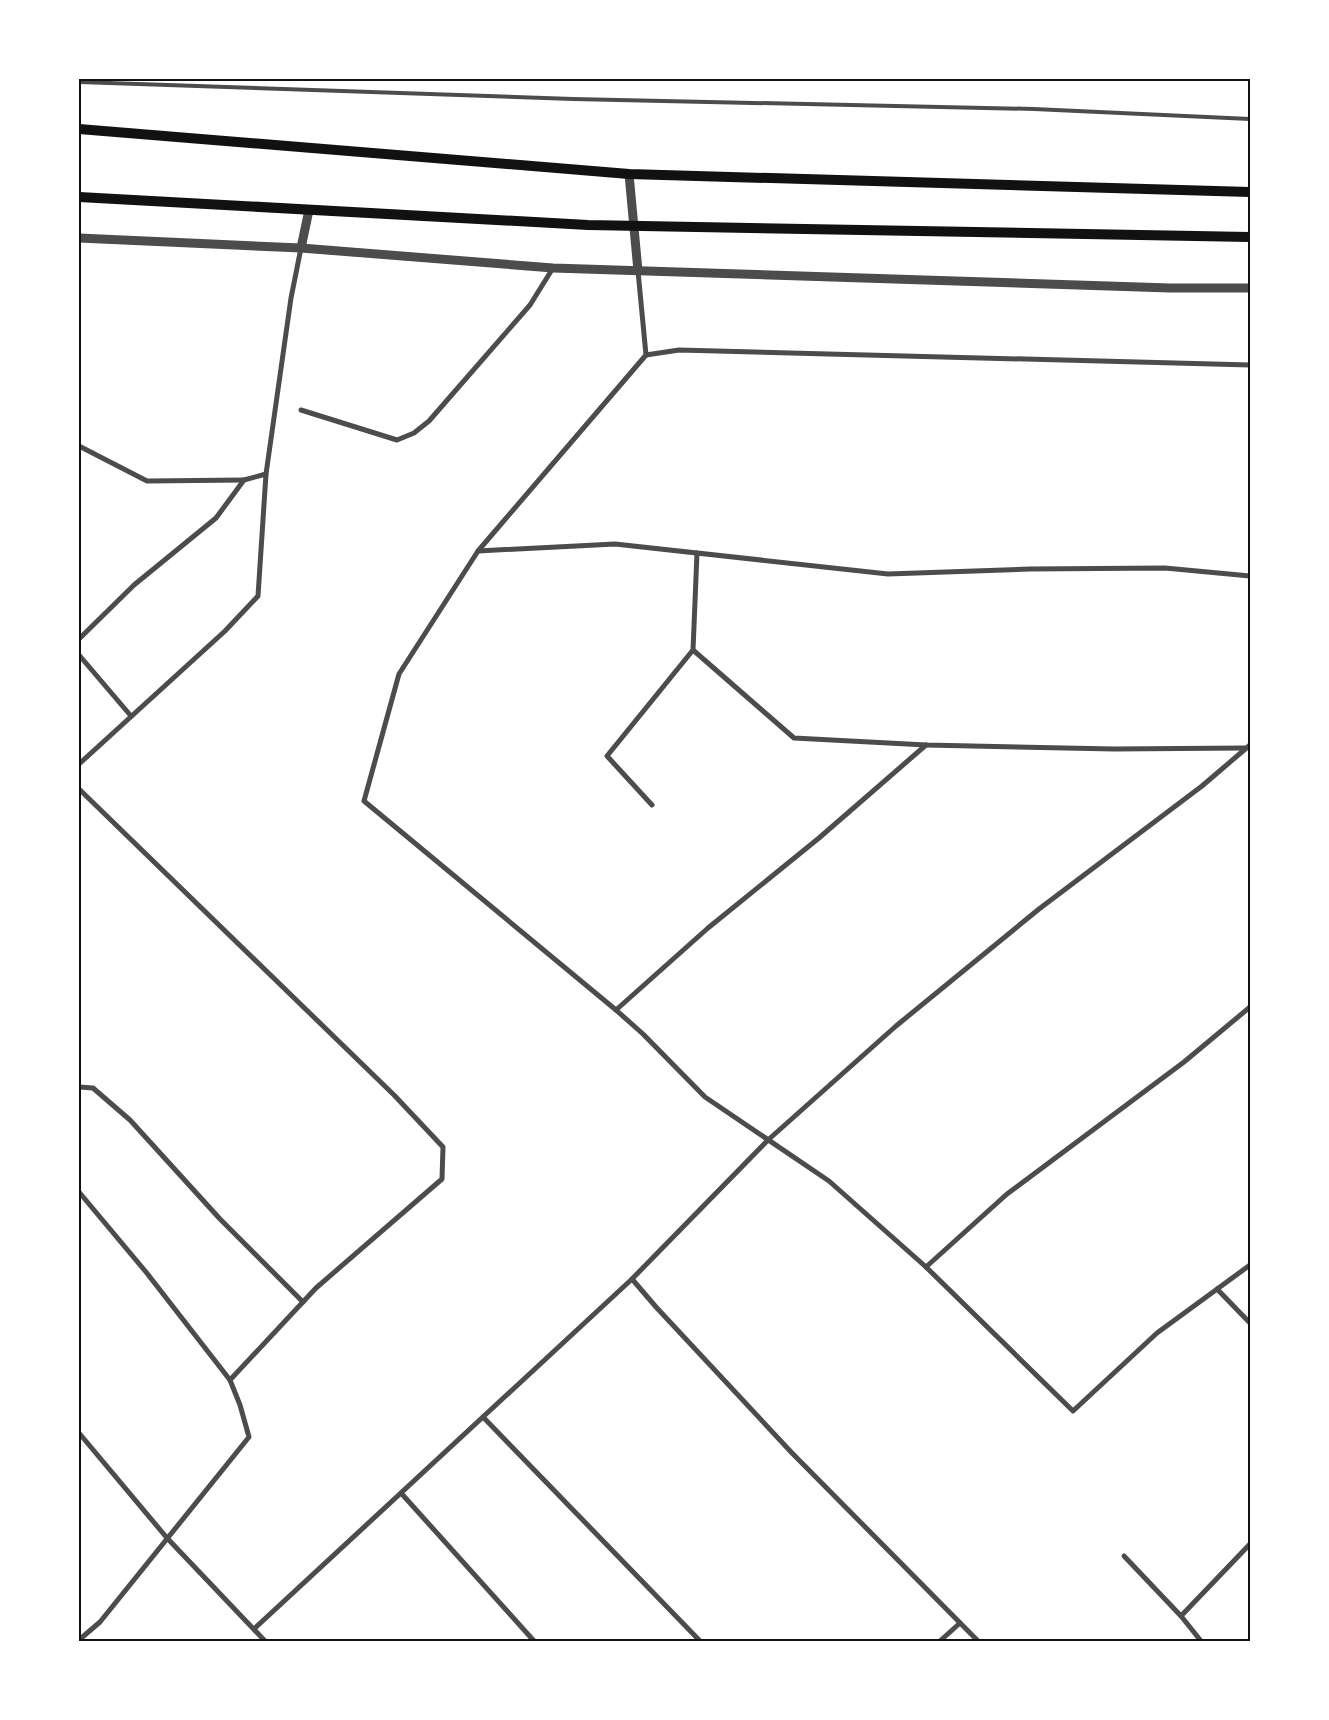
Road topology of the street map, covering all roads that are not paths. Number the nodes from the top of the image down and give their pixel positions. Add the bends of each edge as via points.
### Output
1 (79, 82) edge
2 (1250, 119) edge
3 (79, 129) edge
4 (630, 174) junction
5 (1250, 192) edge
6 (79, 198) edge
7 (309, 210) junction
8 (634, 226) junction
9 (1250, 237) edge
10 (79, 238) edge
11 (301, 248) junction
12 (553, 268) junction
13 (638, 271) junction
14 (1250, 288) edge
15 (646, 355) junction
16 (1250, 366) edge
17 (301, 410) dead end
18 (79, 446) edge
19 (266, 474) junction
20 (244, 480) junction
21 (478, 551) junction
22 (697, 553) junction
23 (1250, 576) edge
24 (79, 639) edge
25 (693, 650) junction
26 (79, 655) edge
27 (131, 716) junction
28 (926, 745) junction
29 (1248, 746) edge
30 (79, 764) edge
31 (79, 789) edge
32 (652, 805) dead end
33 (1250, 1007) edge
34 (616, 1010) junction
35 (79, 1087) edge
36 (768, 1140) junction
37 (79, 1192) edge
38 (1250, 1265) edge
39 (926, 1267) junction
40 (632, 1278) junction
41 (1217, 1289) junction
42 (302, 1302) junction
43 (1250, 1323) edge
44 (230, 1380) junction
45 (483, 1417) junction
46 (79, 1433) edge
47 (401, 1493) junction
48 (167, 1538) junction
49 (1250, 1544) edge
50 (1124, 1556) dead end
51 (1181, 1616) junction
52 (960, 1623) junction
53 (254, 1629) junction
54 (79, 1640) edge
55 (266, 1641) edge
56 (534, 1641) edge
57 (700, 1641) edge
58 (940, 1641) edge
59 (978, 1641) edge
60 (1201, 1641) edge

1 - 2 lane via 573,99 1034,109
3 - 4 main road
4 - 5 main road
4 - 8 street
6 - 7 main road
7 - 8 main road
7 - 11 street
8 - 9 main road
8 - 13 street
10 - 11 street
11 - 12 street
11 - 19 street
12 - 13 street
12 - 17 street via 530,305 429,421 414,433 397,440
13 - 14 street
13 - 15 street
15 - 16 street via 679,350
15 - 21 street
18 - 20 street via 147,481
19 - 20 street
19 - 27 street via 258,596 225,631
20 - 24 street via 216,518 134,585
21 - 22 street via 616,544
21 - 34 street via 399,674 364,800
22 - 23 street via 888,574 1030,568 1165,568
22 - 25 street
25 - 28 street via 794,738
25 - 32 street via 607,756
26 - 27 street
27 - 30 street
28 - 29 street via 1114,749
28 - 34 street via 708,928
29 - 36 street via 1202,786 1031,915 896,1026
31 - 42 street via 394,1095 443,1148 442,1179
33 - 39 street via 1184,1062 1007,1194
34 - 36 street via 705,1097
35 - 42 street via 93,1088 130,1120 220,1219
36 - 39 street via 829,1182
36 - 40 street
37 - 44 street
38 - 41 street
39 - 41 street via 1073,1411 1157,1333
40 - 45 street
40 - 52 street via 792,1452
41 - 43 street
42 - 44 street
44 - 48 street via 249,1437
45 - 47 street
45 - 57 street
46 - 48 street
47 - 53 street
47 - 56 street
48 - 53 street
48 - 54 street via 100,1622
49 - 51 street
50 - 51 street
51 - 60 street
52 - 58 street
52 - 59 street
53 - 55 street

